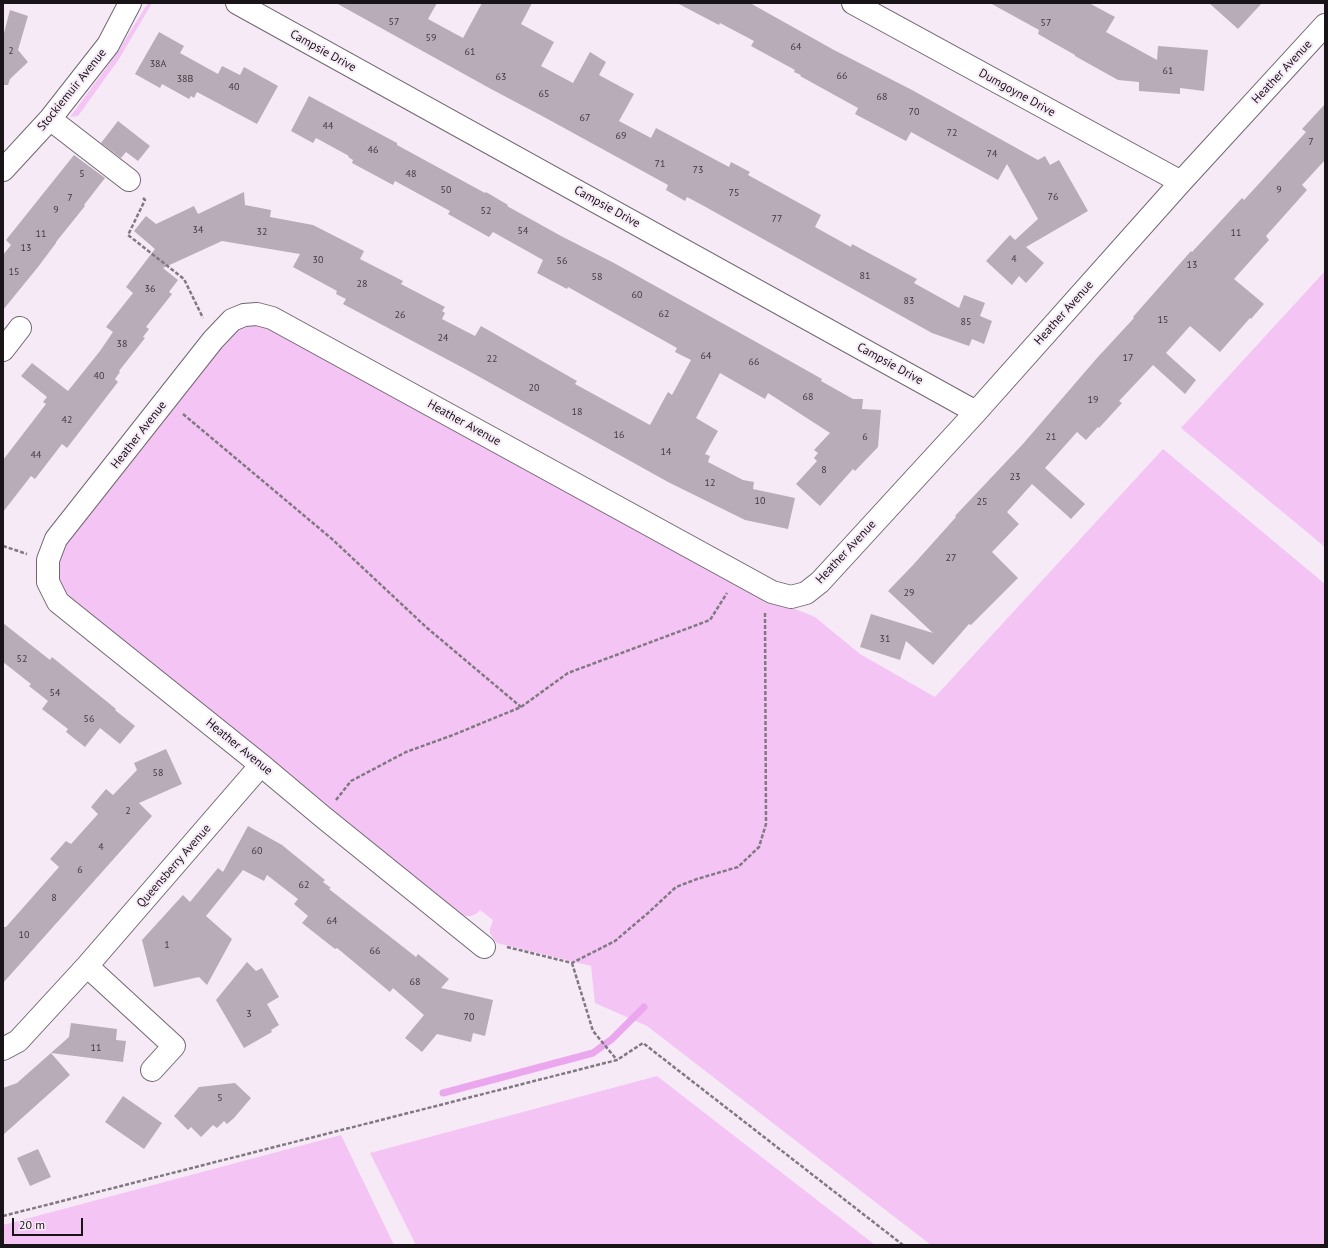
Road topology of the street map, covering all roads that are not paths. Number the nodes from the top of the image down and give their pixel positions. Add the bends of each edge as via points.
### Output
1 (130, 3) edge
2 (237, 3) edge
3 (853, 3) edge
4 (1325, 25) edge
5 (50, 119) junction
6 (3, 170) edge
7 (129, 180) road end
8 (1181, 182) junction
9 (20, 328) dead end
10 (3, 350) edge
11 (976, 412) junction
12 (261, 765) junction
13 (484, 947) road end
14 (87, 966) junction
15 (3, 1050) edge
16 (152, 1070) dead end

1 - 5 street, Stockiemuir Avenue via 108,45
2 - 11 street, Campsie Drive
3 - 8 street, Dumgoyne Drive
4 - 8 street, Heather Avenue
5 - 6 street, Stockiemuir Avenue
5 - 7 street
8 - 11 street, Heather Avenue
9 - 10 street
11 - 12 street, Heather Avenue via 820,582 806,593 791,597 772,592 272,318 258,314 244,315 232,320 213,340 56,539 48,560 48,582 58,602
12 - 13 street, Heather Avenue
12 - 14 street, Queensberry Avenue
14 - 15 street, Queensberry Avenue via 18,1041
14 - 16 street via 174,1046

